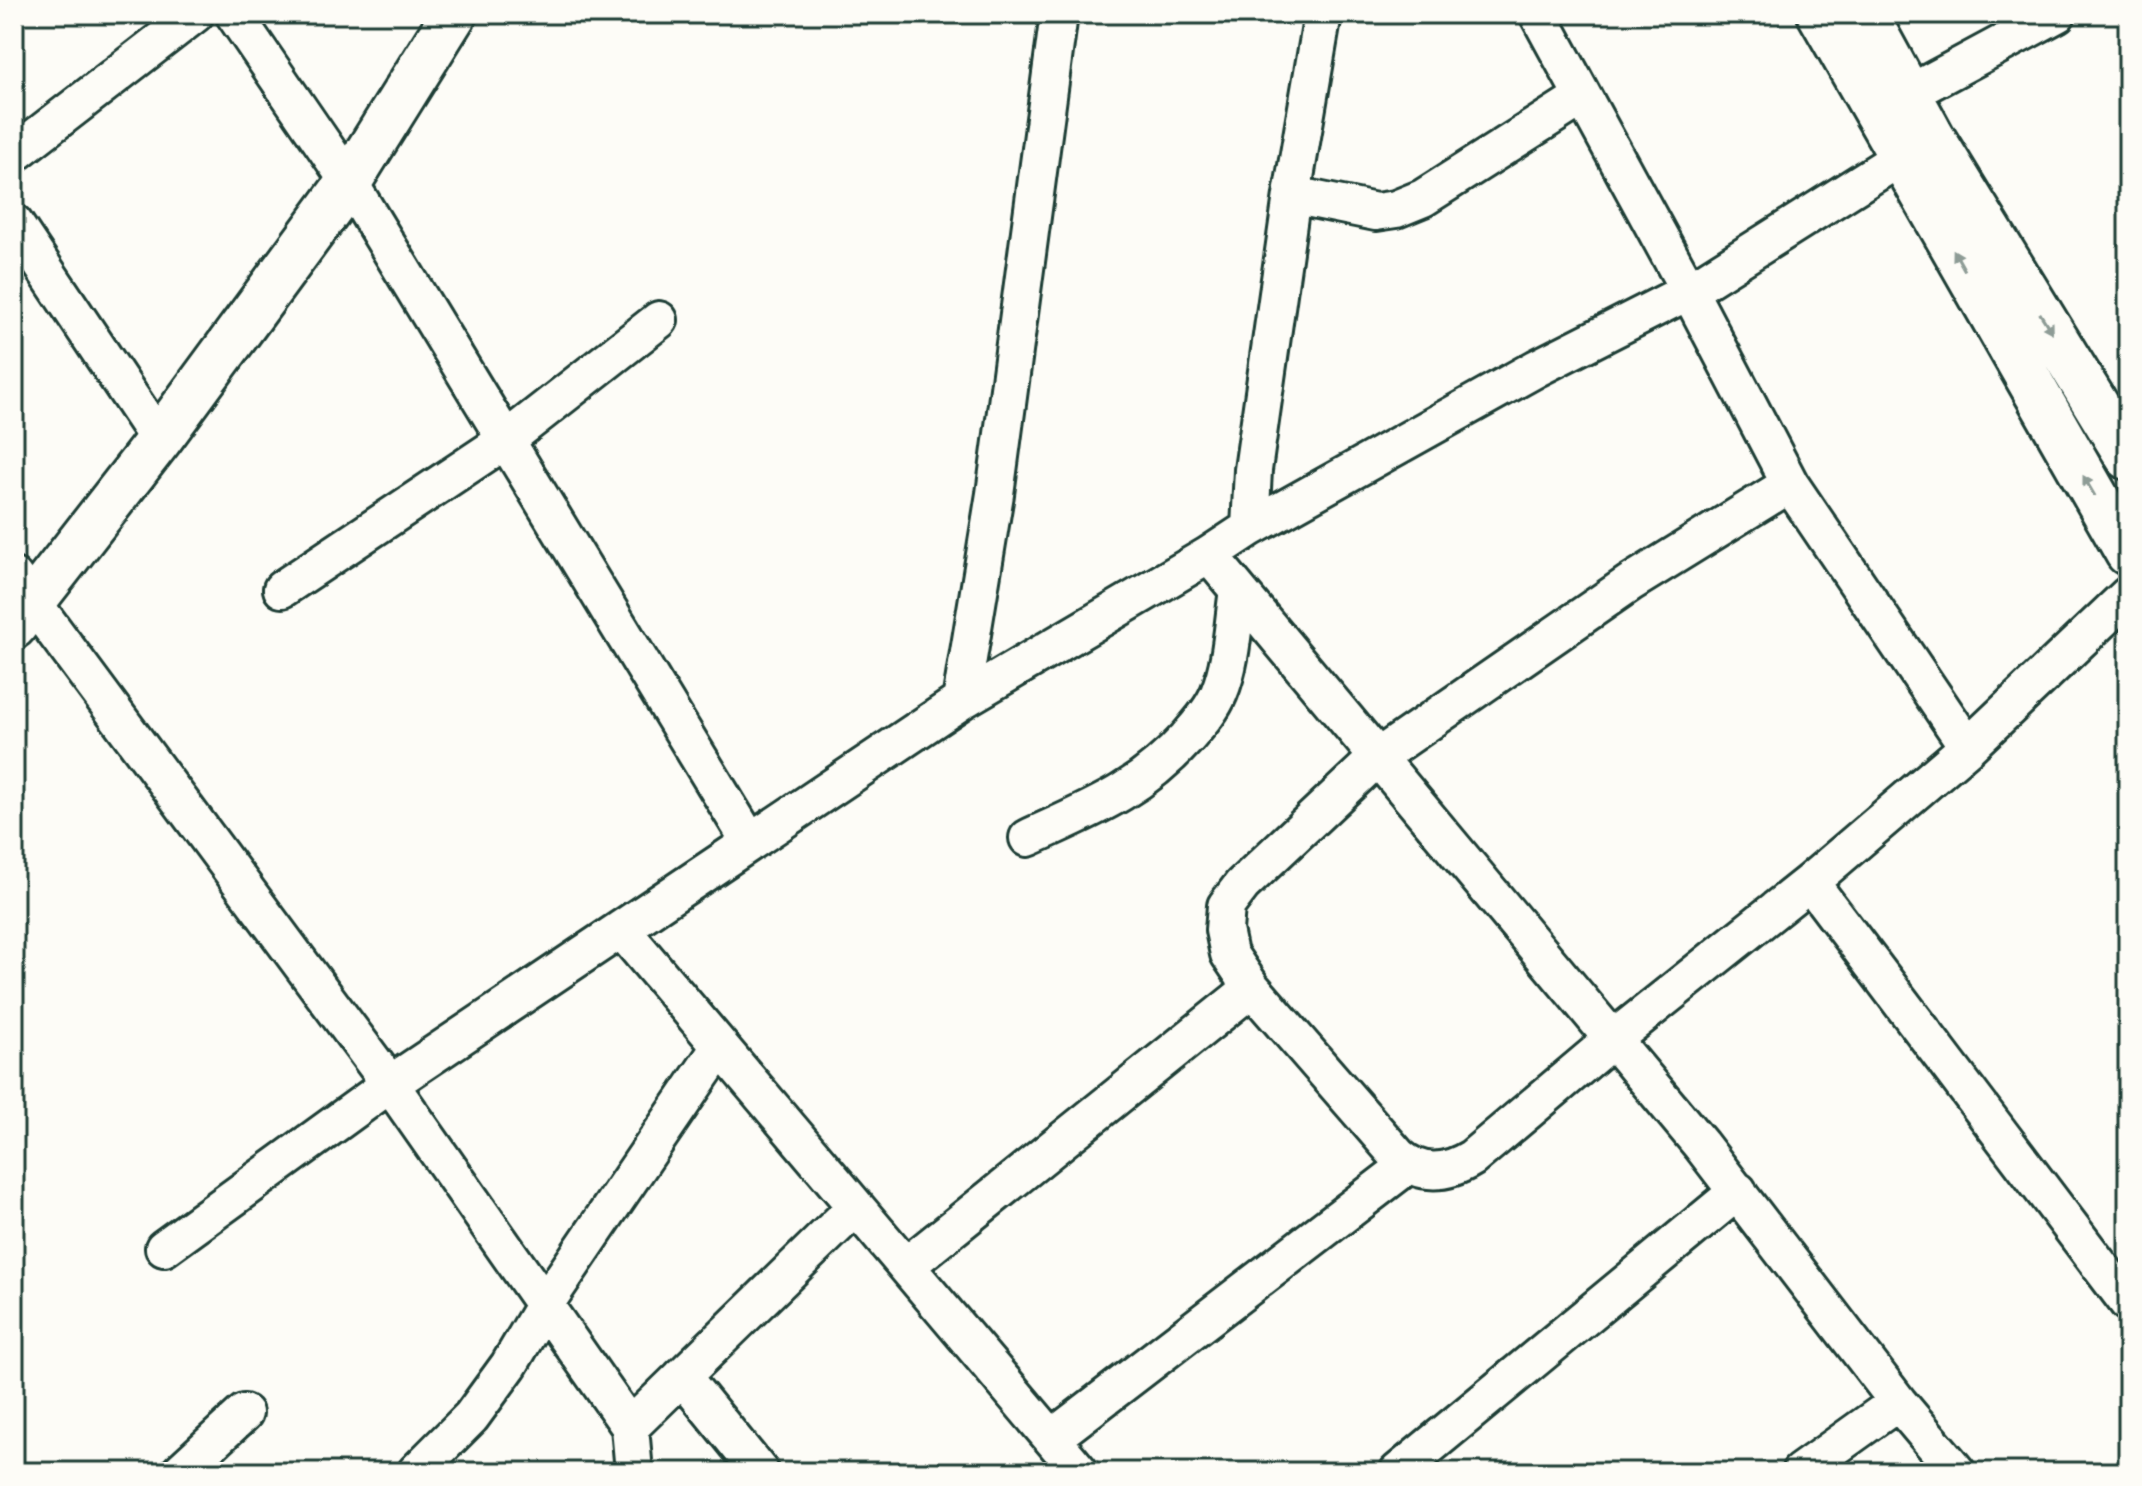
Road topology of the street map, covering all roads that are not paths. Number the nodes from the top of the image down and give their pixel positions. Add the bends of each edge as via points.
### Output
1 (195, 14) edge
2 (234, 14) edge
3 (454, 14) edge
4 (1059, 14) edge
5 (1323, 14) edge
6 (1538, 14) edge
7 (1820, 14) edge
8 (1865, 14) edge
9 (2057, 14) edge
10 (1908, 94) junction
11 (1582, 97) junction
12 (1916, 148) junction
13 (14, 154) edge
14 (349, 182) junction
15 (1292, 195) junction
16 (14, 223) edge
17 (1689, 291) junction
18 (659, 320) dead end
19 (159, 440) junction
20 (506, 440) junction
21 (2128, 457) edge
22 (1790, 484) junction
23 (1250, 528) junction
24 (2128, 553) edge
25 (1209, 555) junction
26 (282, 589) dead end
27 (1238, 590) junction
28 (2128, 595) edge
29 (20, 602) edge
30 (961, 701) junction
31 (1968, 747) junction
32 (1378, 757) junction
33 (1028, 838) dead end
34 (750, 842) junction
35 (1810, 882) junction
36 (621, 929) junction
37 (1252, 988) junction
38 (1612, 1040) junction
39 (720, 1047) junction
40 (390, 1084) junction
41 (1408, 1165) junction
42 (1738, 1191) junction
43 (856, 1207) junction
44 (164, 1248) dead end
45 (906, 1266) junction
46 (2128, 1303) edge
47 (545, 1304) junction
48 (682, 1376) junction
49 (1898, 1402) junction
50 (244, 1413) dead end
51 (630, 1427) junction
52 (1052, 1438) junction
53 (180, 1472) edge
54 (416, 1472) edge
55 (634, 1472) edge
56 (760, 1472) edge
57 (1080, 1472) edge
58 (1398, 1472) edge
59 (1800, 1472) edge
60 (1957, 1472) edge

1 - 13 street
2 - 14 street
3 - 14 street
4 - 30 street via 995,494
5 - 15 street
6 - 11 street
7 - 12 street
8 - 10 street
9 - 10 street
10 - 12 street
11 - 15 street via 1423,198 1396,209 1376,212
11 - 17 street
12 - 17 street
12 -> 21 street
24 -> 12 street
14 - 19 street
14 - 20 street
15 - 23 street via 1253,470
16 - 19 street
17 - 22 street
17 - 23 street via 1537,368
18 - 20 street
19 - 29 street
20 - 26 street
20 - 34 street
22 - 31 street
22 - 32 street via 1630,583
23 - 25 street
25 - 27 street
25 - 30 street
27 - 32 street
27 - 33 street via 1219,693 1204,718 1147,777 1114,799
28 - 31 street
29 - 40 street
30 - 34 street
31 - 35 street
32 - 37 street via 1226,906 1229,954
32 - 38 street
34 - 36 street
35 - 38 street
35 - 46 street
36 - 39 street
36 - 40 street
37 - 41 street
37 - 45 street
38 - 41 street via 1459,1167 1433,1172
38 - 42 street
39 - 43 street
39 - 47 street
40 - 44 street
40 - 47 street
41 - 52 street
42 - 49 street
42 - 58 street
43 - 45 street
43 - 48 street
45 - 52 street
47 - 51 street
47 - 54 street via 471,1417
48 - 51 street
48 - 56 street
49 - 59 street
49 - 60 street
50 - 53 street
51 - 55 street
52 - 57 street

